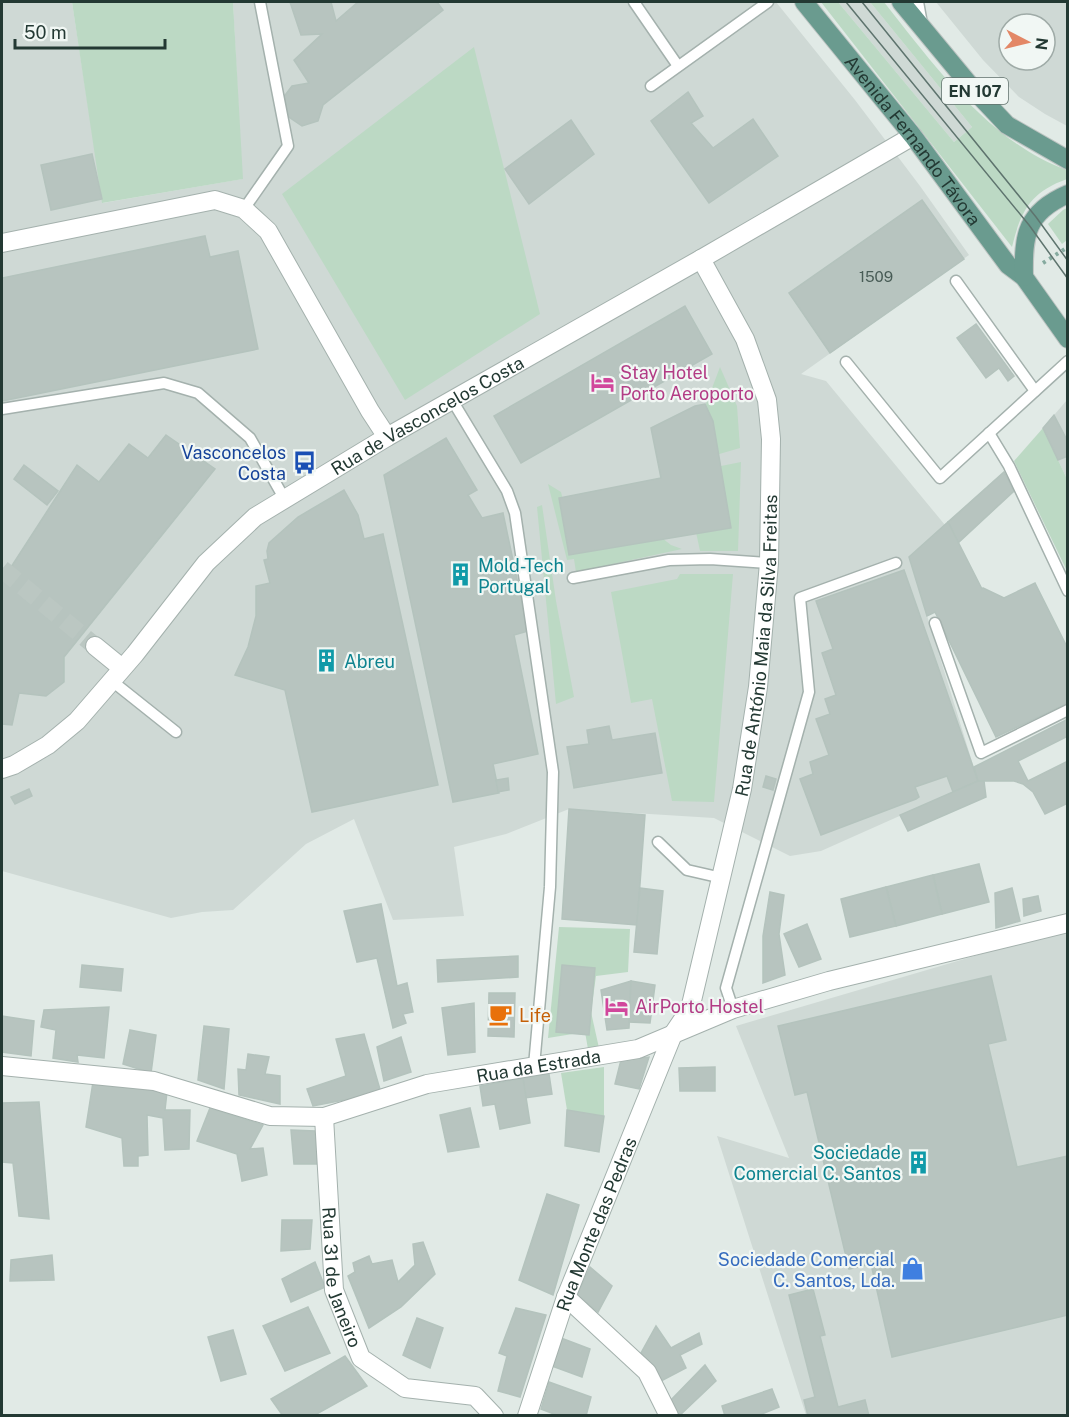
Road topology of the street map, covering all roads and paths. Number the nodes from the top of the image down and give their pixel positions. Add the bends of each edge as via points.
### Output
1 (260, 2) edge
2 (634, 2) edge
3 (768, 2) edge
4 (804, 2) edge
5 (901, 2) edge
6 (918, 2) edge
7 (923, 27) junction
8 (678, 66) junction
9 (651, 86) dead end
10 (913, 136) junction
11 (1068, 160) edge
12 (1068, 194) edge
13 (244, 209) junction
14 (2, 243) edge
15 (1068, 247) edge
16 (701, 259) junction
17 (1042, 264) dead end
18 (1024, 277) junction
19 (956, 281) dead end
20 (1068, 339) edge
21 (1068, 361) edge
22 (846, 362) dead end
23 (1035, 391) junction
24 (452, 400) junction
25 (2, 409) edge
26 (989, 433) junction
27 (387, 437) junction
28 (284, 498) junction
29 (769, 563) junction
30 (896, 563) dead end
31 (573, 578) dead end
32 (1068, 591) edge
33 (935, 623) dead end
34 (95, 646) tunnel mouth
35 (117, 674) junction
36 (1068, 710) edge
37 (176, 732) dead end
38 (2, 769) edge
39 (658, 842) dead end
40 (722, 878) junction
41 (1068, 923) edge
42 (733, 1009) junction
43 (673, 1034) junction
44 (2, 1066) edge
45 (534, 1066) junction
46 (324, 1117) junction
47 (566, 1297) junction
48 (494, 1416) edge
49 (527, 1416) edge
50 (669, 1416) edge

1 - 13 lane via 288,146
2 - 8 lane
3 - 8 lane
4 - 10 main road, Avenida Fernando Távora
5 - 7 main road, EN 107
6 - 7 lane
7 - 11 main road, EN 107 via 1007,124
8 - 9 lane
10 - 16 street, Rua de Vasconcelos Costa
10 - 18 main road, Avenida Fernando Távora via 1008,265
12 - 18 main road via 1049,202 1029,225 1023,249
13 - 14 street via 215,200
13 - 27 street via 268,231
15 - 17 path
16 - 24 street, Rua de Vasconcelos Costa
16 - 29 street, Rua de António Maia da Silva Freitas via 745,339 767,400 771,439
18 - 20 main road, Avenida Fernando Távora
19 - 23 lane
21 - 23 lane
22 - 26 lane via 940,478
23 - 26 lane
24 - 27 street, Rua de Vasconcelos Costa
24 - 45 lane via 507,491 515,513 553,772 550,887
25 - 28 lane via 164,383 198,393 250,438
26 - 32 lane via 1009,466
27 - 28 street, Rua de Vasconcelos Costa
28 - 35 street, Rua de Vasconcelos Costa via 255,517 206,563
29 - 31 lane via 669,560
29 - 40 street, Rua de António Maia da Silva Freitas via 758,687 742,789
30 - 42 lane via 800,598 809,692 726,988
33 - 36 lane via 981,753
34 - 35 street
35 - 37 lane
35 - 38 street, Rua de Vasconcelos Costa via 76,722 48,745
39 - 40 lane via 687,870
40 - 43 street, Rua de António Maia da Silva Freitas via 690,1009
41 - 42 street, Rua da Estrada via 829,981
42 - 43 street, Rua da Estrada
43 - 45 street, Rua da Estrada via 638,1049
43 - 47 street, Rua Monte das Pedras
44 - 46 street, Rua da Estrada via 154,1081 270,1116
45 - 46 street, Rua da Estrada via 427,1084
46 - 48 street, Rua 31 de Janeiro via 334,1290 361,1358 405,1388 475,1396
47 - 49 street, Rua Monte das Pedras
47 - 50 street via 647,1372

